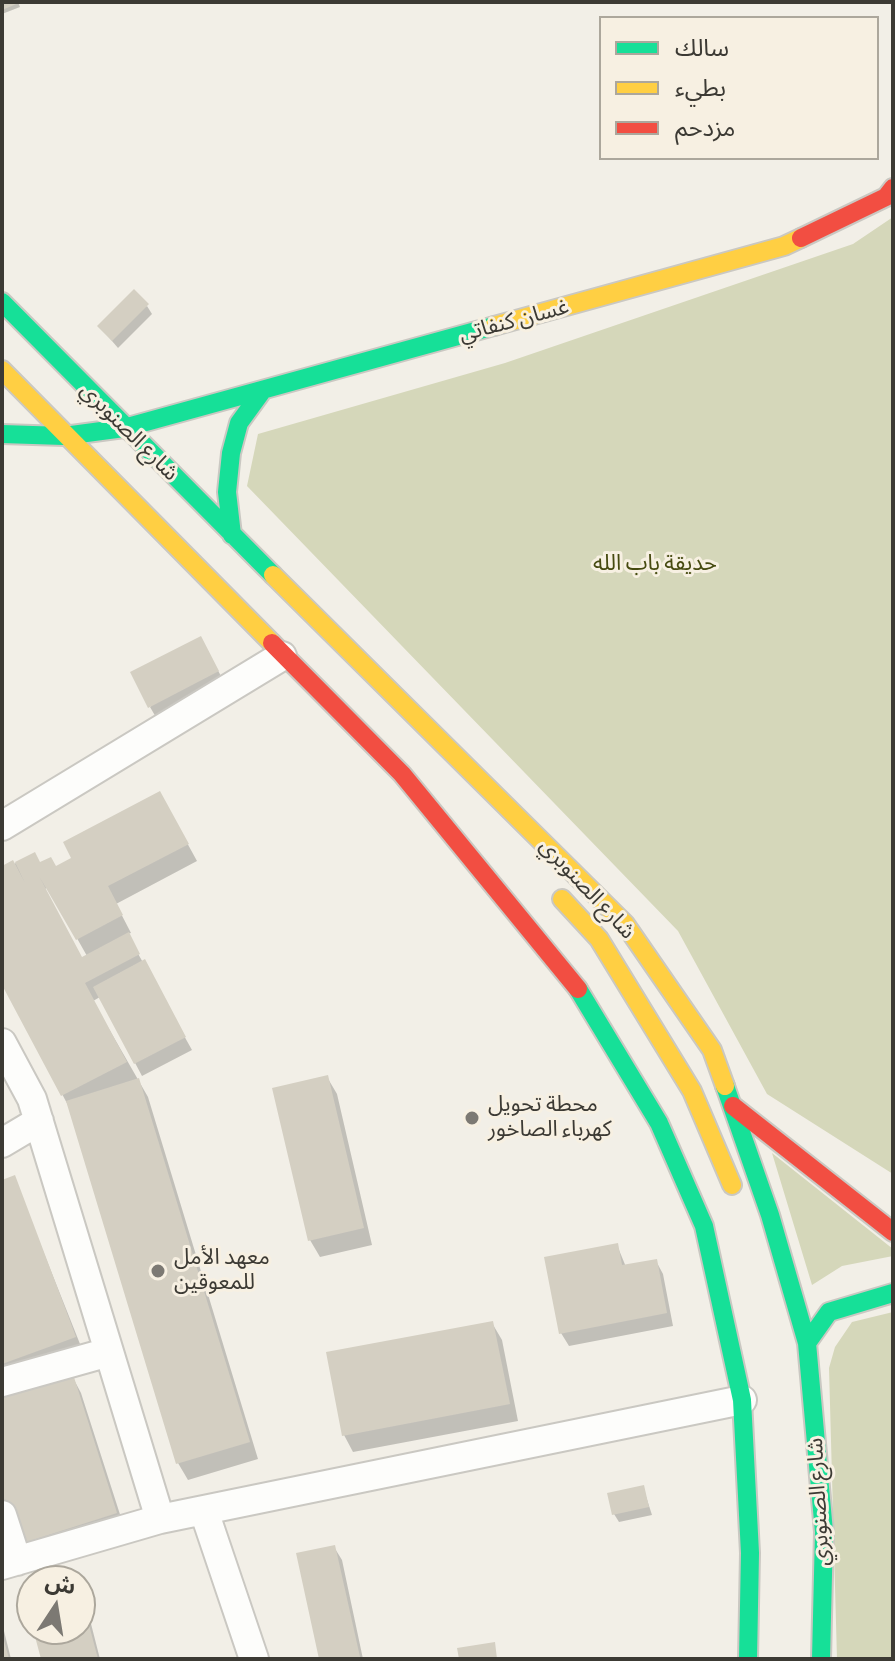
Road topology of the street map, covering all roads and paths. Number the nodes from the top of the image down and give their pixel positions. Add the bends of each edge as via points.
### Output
1 (893, 188) edge
2 (2, 302) edge
3 (2, 370) edge
4 (263, 390) junction
5 (124, 428) junction
6 (2, 434) edge
7 (64, 436) junction
8 (232, 535) junction
9 (282, 656) junction
10 (441, 739) junction
11 (402, 774) junction
12 (489, 817) dead end
13 (2, 826) edge
14 (470, 828) dead end
15 (549, 884) dead end
16 (597, 973) dead end
17 (2, 1043) edge
18 (667, 1087) dead end
19 (733, 1106) junction
20 (39, 1121) junction
21 (2, 1143) edge
22 (710, 1192) dead end
23 (740, 1210) dead end
24 (893, 1232) edge
25 (732, 1265) dead end
26 (893, 1293) edge
27 (807, 1343) junction
28 (109, 1352) junction
29 (2, 1382) edge
30 (742, 1400) junction
31 (204, 1511) junction
32 (2, 1515) edge
33 (160, 1519) junction
34 (10, 1563) edge
35 (254, 1659) edge
36 (748, 1659) edge
37 (821, 1659) edge

1 - 4 main road, غسان كنفاتي via 886,197 784,246
2 - 5 main road, شارع الصنوبري
3 - 7 main road, شارع الصنوبري
4 - 5 main road, غسان كنفاتي
4 - 8 main road via 239,423 231,453 227,492
5 - 7 main road, غسان كنفاتي
5 - 8 main road, شارع الصنوبري
6 - 7 main road, غسان كنفاتي
7 - 9 main road, شارع الصنوبري
8 - 10 main road, شارع الصنوبري
9 - 11 main road, شارع الصنوبري
9 - 13 street
10 - 12 main road via 460,783
10 - 19 main road, شارع الصنوبري via 625,924 712,1050
11 - 14 main road
11 - 30 main road, شارع الصنوبري via 584,997 659,1123 704,1226
15 - 23 main road via 599,939 692,1091
16 - 18 main road via 625,1007
17 - 20 street
19 - 24 main road
19 - 27 main road, شارع الصنوبري
20 - 21 street
20 - 28 street
22 - 25 main road
26 - 27 main road via 829,1312
27 - 37 main road, شارع الصنوبري via 824,1532
28 - 29 street
28 - 33 street
30 - 31 street
30 - 36 main road, شارع الصنوبري via 750,1553
31 - 33 street
31 - 35 street
32 - 34 street
33 - 34 street

